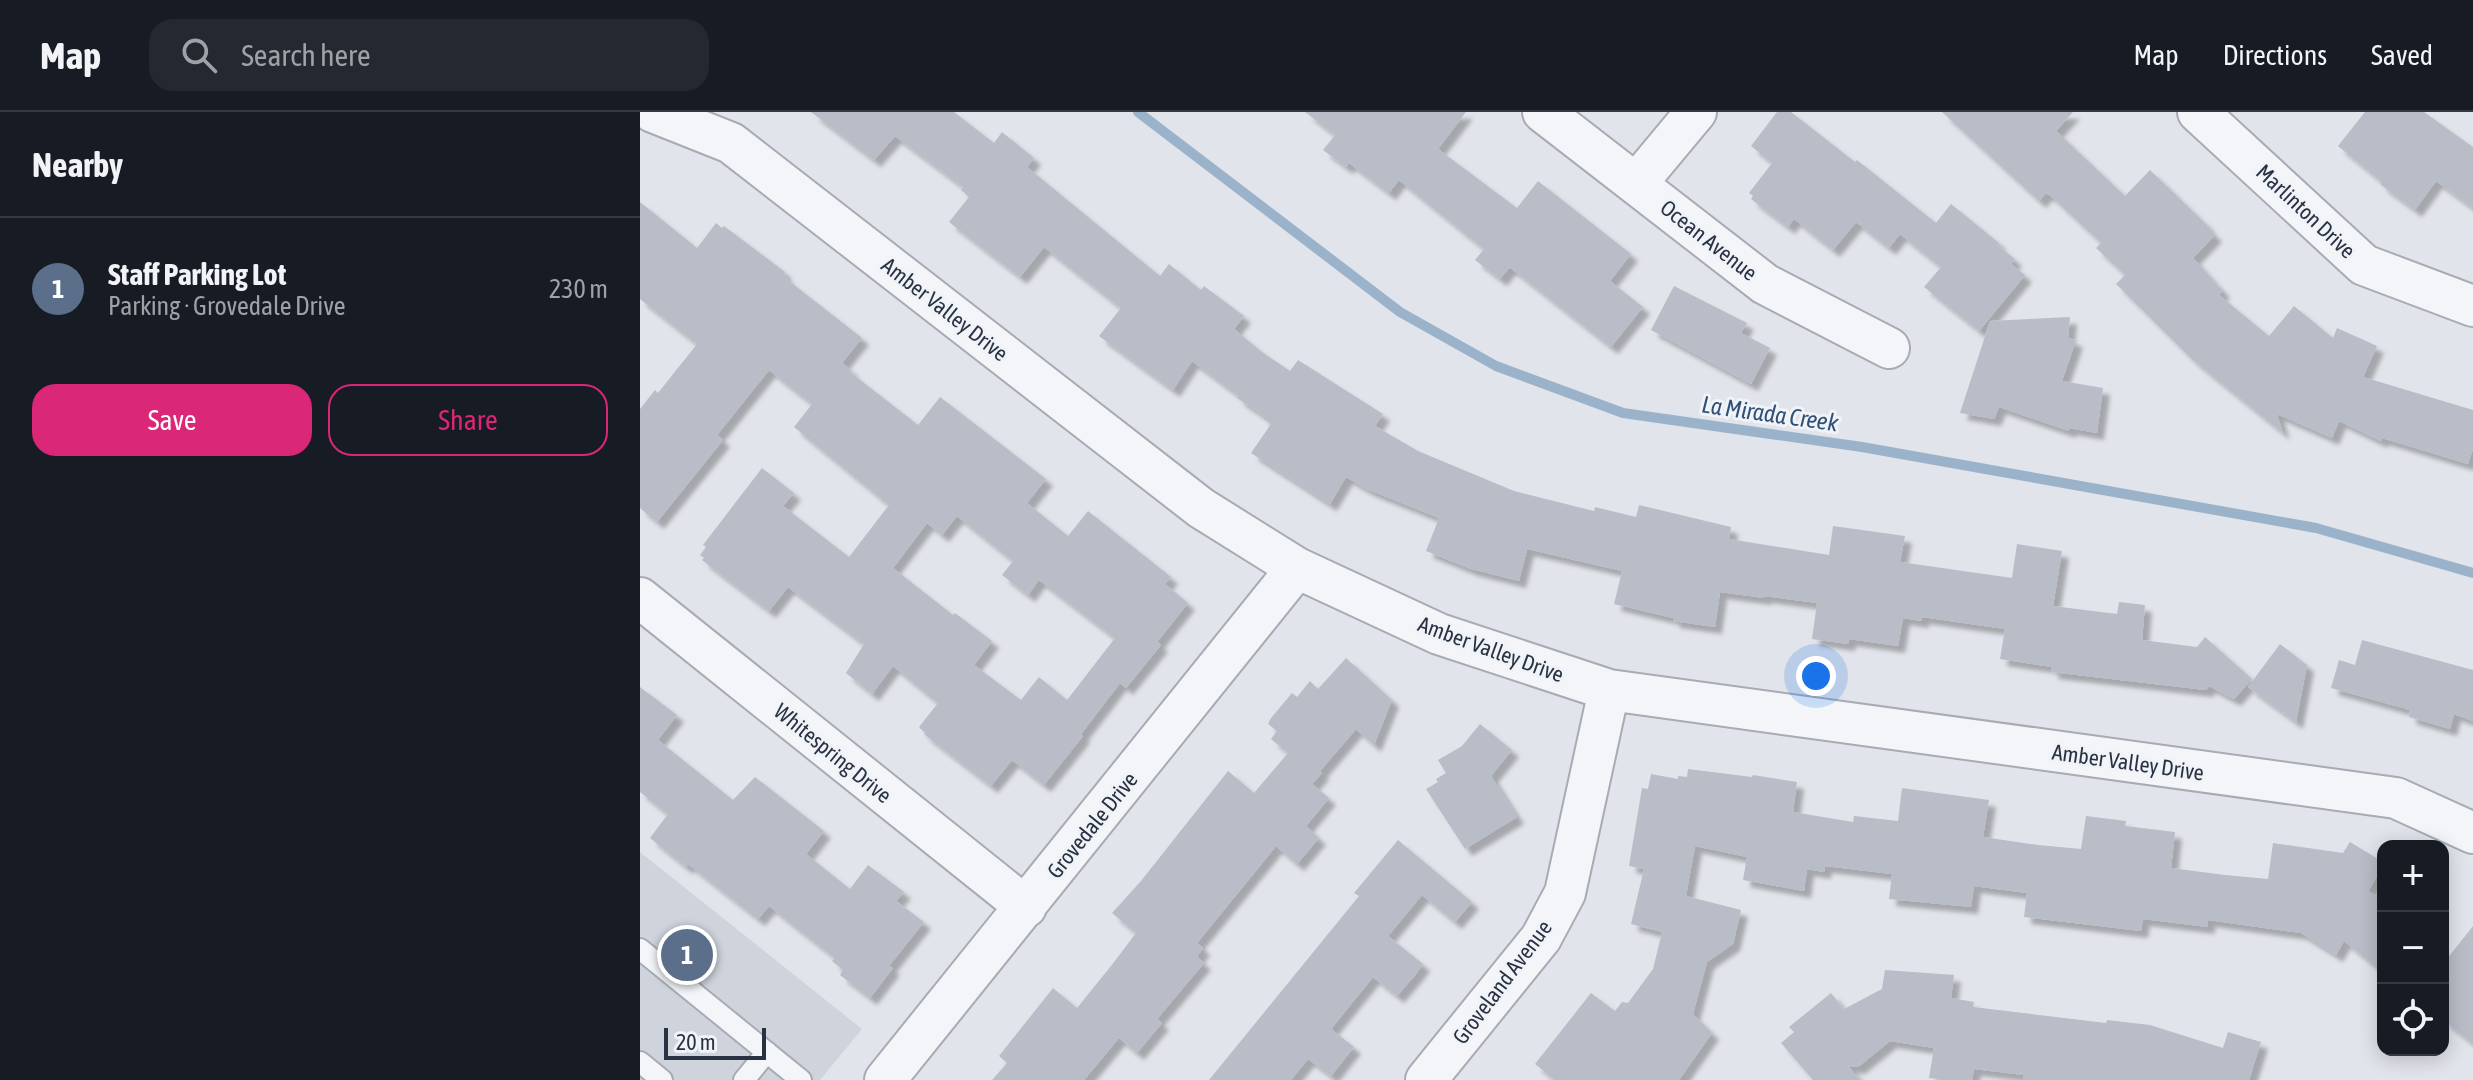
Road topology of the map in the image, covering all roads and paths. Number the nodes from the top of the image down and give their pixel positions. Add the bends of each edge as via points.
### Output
1 (653, 112) edge
2 (1543, 112) edge
3 (1696, 112) edge
4 (2216, 118) edge
5 (1636, 184) junction
6 (2473, 306) edge
7 (1889, 348) dead end
8 (1297, 568) junction
9 (640, 598) edge
10 (1609, 690) junction
11 (2473, 833) edge
12 (1026, 907) junction
13 (640, 949) edge
14 (767, 1052) junction
15 (640, 1062) edge
16 (662, 1080) edge
17 (744, 1080) edge
18 (801, 1080) edge
19 (885, 1080) edge
20 (1426, 1080) edge

1 - 8 street, Amber Valley Drive via 731,143 1201,508
2 - 5 street, Ocean Avenue
3 - 5 street
4 - 6 street, Marlinton Drive via 2364,265
5 - 7 street, Ocean Avenue via 1765,284
8 - 10 street, Amber Valley Drive via 1439,634
8 - 12 street, Grovedale Drive
9 - 12 street, Whitespring Drive
10 - 11 street, Amber Valley Drive via 2396,798
10 - 20 street, Groveland Avenue via 1565,893 1541,938
12 - 19 street, Grovedale Drive
13 - 14 lane
14 - 17 lane
14 - 18 lane
15 - 16 lane

